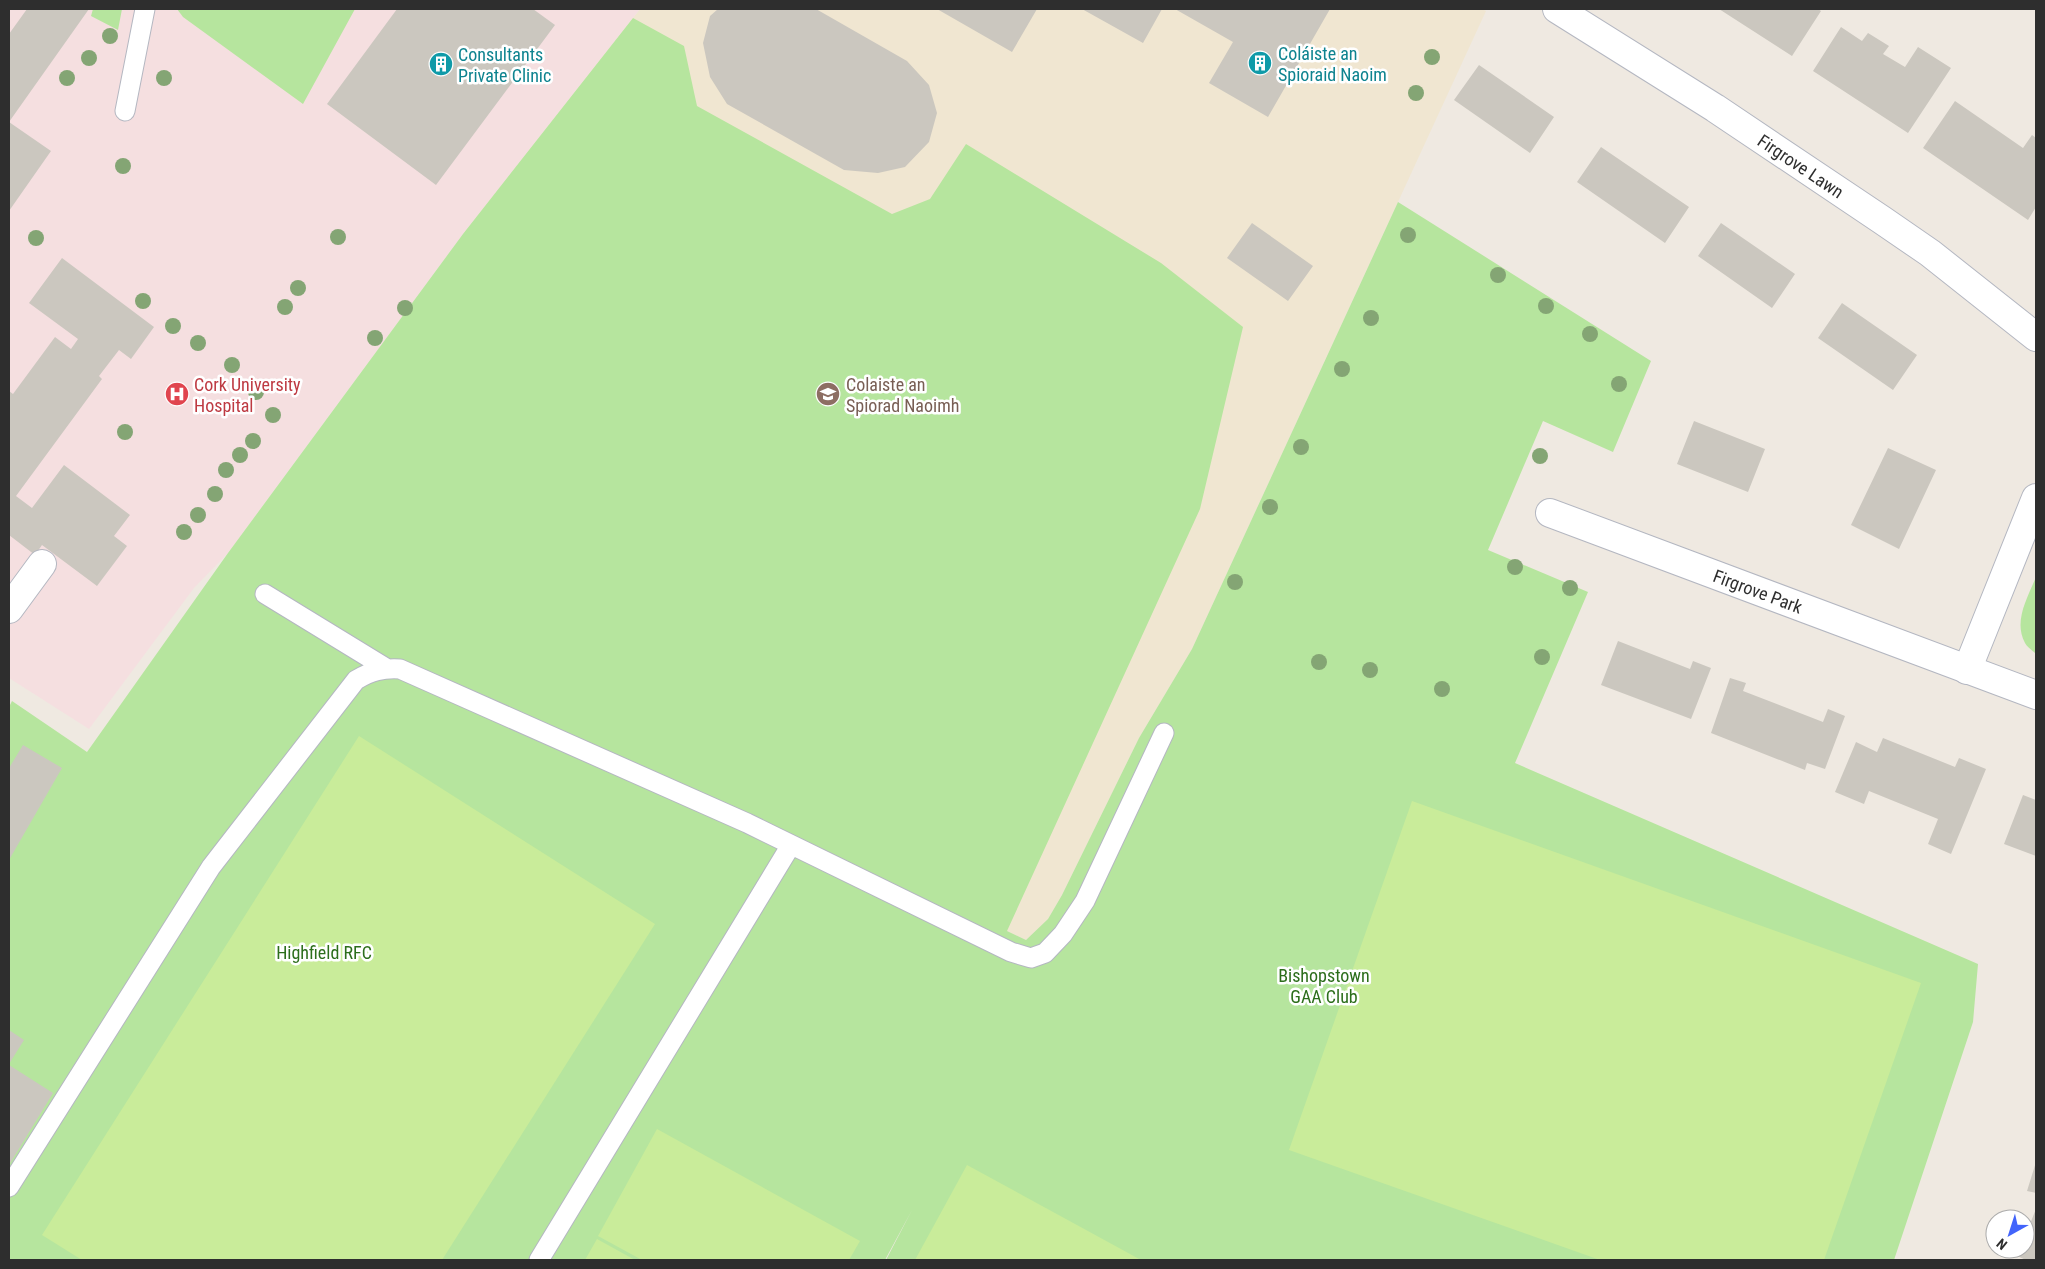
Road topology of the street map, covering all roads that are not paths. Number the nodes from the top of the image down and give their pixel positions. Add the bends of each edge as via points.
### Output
1 (145, 9) edge
2 (1557, 9) edge
3 (125, 111) dead end
4 (2036, 337) edge
5 (2036, 498) edge
6 (1550, 513) dead end
7 (42, 564) dead end
8 (265, 594) dead end
9 (9, 609) edge
10 (386, 668) junction
11 (1967, 670) junction
12 (2036, 695) edge
13 (1164, 733) dead end
14 (791, 844) junction
15 (9, 1187) edge
16 (538, 1260) edge

1 - 3 lane
2 - 4 street, Firgrove Lawn via 1715,108 1930,253
5 - 11 street
6 - 11 street, Firgrove Park
7 - 9 street
8 - 10 lane
10 - 14 lane via 400,668
10 - 15 lane via 356,680 211,867
11 - 12 street, Firgrove Park
13 - 14 lane via 1085,901 1063,934 1046,952 1031,958 1012,952
14 - 16 lane

